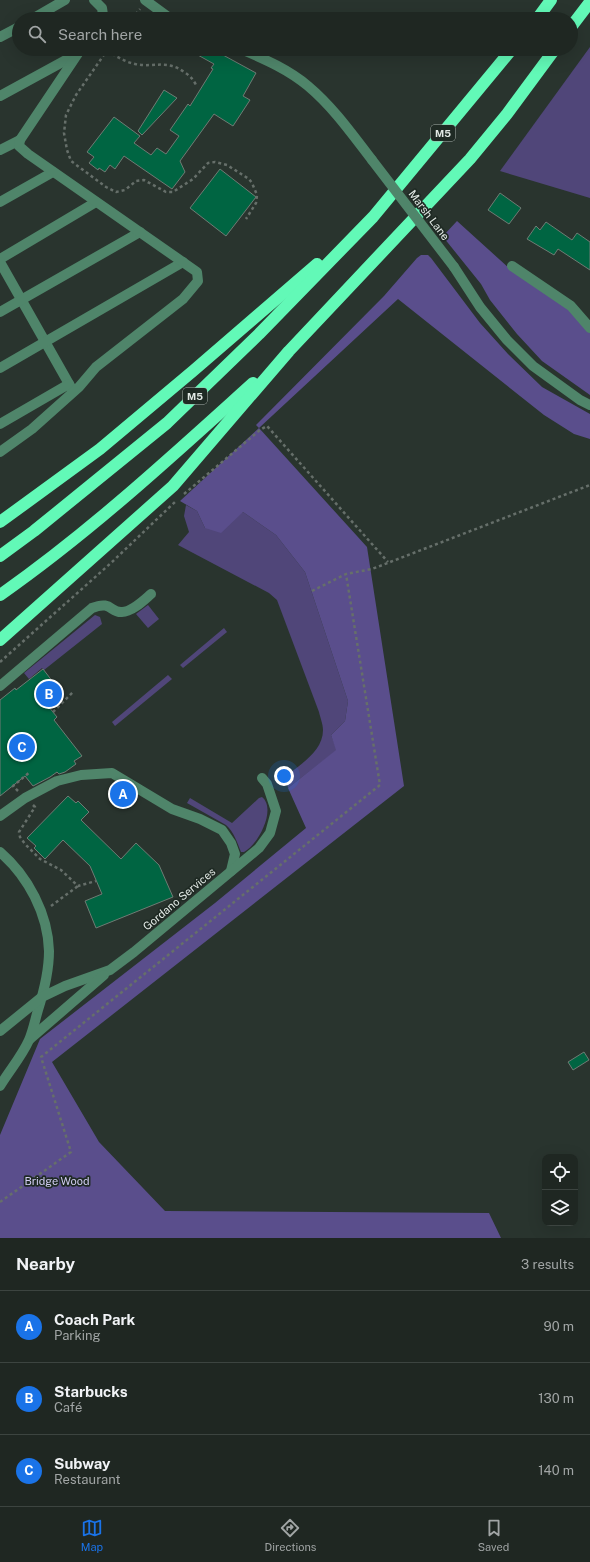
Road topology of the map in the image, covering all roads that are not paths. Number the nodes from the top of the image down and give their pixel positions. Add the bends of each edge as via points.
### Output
1 (65, 0) edge
2 (94, 0) edge
3 (145, 0) edge
4 (551, 0) edge
5 (590, 2) edge
6 (44, 12) edge
7 (103, 12) edge
8 (162, 12) edge
9 (542, 12) edge
10 (578, 18) edge
11 (12, 30) edge
12 (0, 37) edge
13 (71, 56) edge
14 (77, 56) edge
15 (256, 56) edge
16 (506, 56) edge
17 (550, 56) edge
18 (0, 96) edge
19 (20, 140) junction
20 (0, 150) edge
21 (53, 172) junction
22 (0, 202) edge
23 (96, 202) junction
24 (373, 217) junction
25 (140, 232) junction
26 (0, 259) edge
27 (0, 262) edge
28 (183, 262) junction
29 (512, 266) dead end
30 (22, 300) junction
31 (0, 312) edge
32 (590, 328) edge
33 (45, 341) junction
34 (289, 351) junction
35 (0, 368) edge
36 (71, 387) junction
37 (590, 405) edge
38 (0, 424) edge
39 (0, 452) edge
40 (0, 522) edge
41 (0, 556) edge
42 (151, 594) dead end
43 (0, 595) edge
44 (0, 640) edge
45 (0, 686) edge
46 (262, 778) dead end
47 (0, 816) edge
48 (0, 852) edge
49 (231, 871) junction
50 (110, 970) junction
51 (42, 996) junction
52 (0, 1031) edge
53 (29, 1040) junction
54 (0, 1086) edge

1 - 6 street
2 - 7 street
3 - 8 street
4 - 9 highway
5 - 10 highway
11 - 12 street
13 - 18 street
14 - 19 street
15 - 37 street, Marsh Lane, bridge via 307,85 334,111 507,340 533,366
16 - 24 highway, M5
17 - 34 highway, M5 via 470,159
19 - 20 street
19 - 21 street via 19,146
21 - 22 street
21 - 23 street
23 - 25 street
23 - 26 street
24 - 40 highway, M5 via 100,448
24 - 41 highway, M5 via 259,334 167,423
25 - 28 street
25 - 30 street
27 - 30 street
28 - 33 street
28 - 36 street via 197,272 198,281 183,299 96,367 79,387
29 - 32 street via 571,306
30 - 31 street
30 - 33 street
33 - 35 street
33 - 36 street
34 - 43 highway, M5 via 127,496 20,582
34 - 44 highway, M5 via 173,486
36 - 38 street
36 - 39 street via 32,429
42 - 45 street via 122,612 101,604 92,608
46 - 49 street, Gordano Services via 267,784 276,811 270,833 259,848
47 - 49 street via 57,781 112,773 172,808 222,830 235,854
48 - 51 street via 19,870 32,891 46,927 49,952
49 - 50 street, Gordano Services
50 - 51 street, Gordano Services
50 - 53 street
51 - 52 street, Gordano Services
51 - 53 street
53 - 54 street

